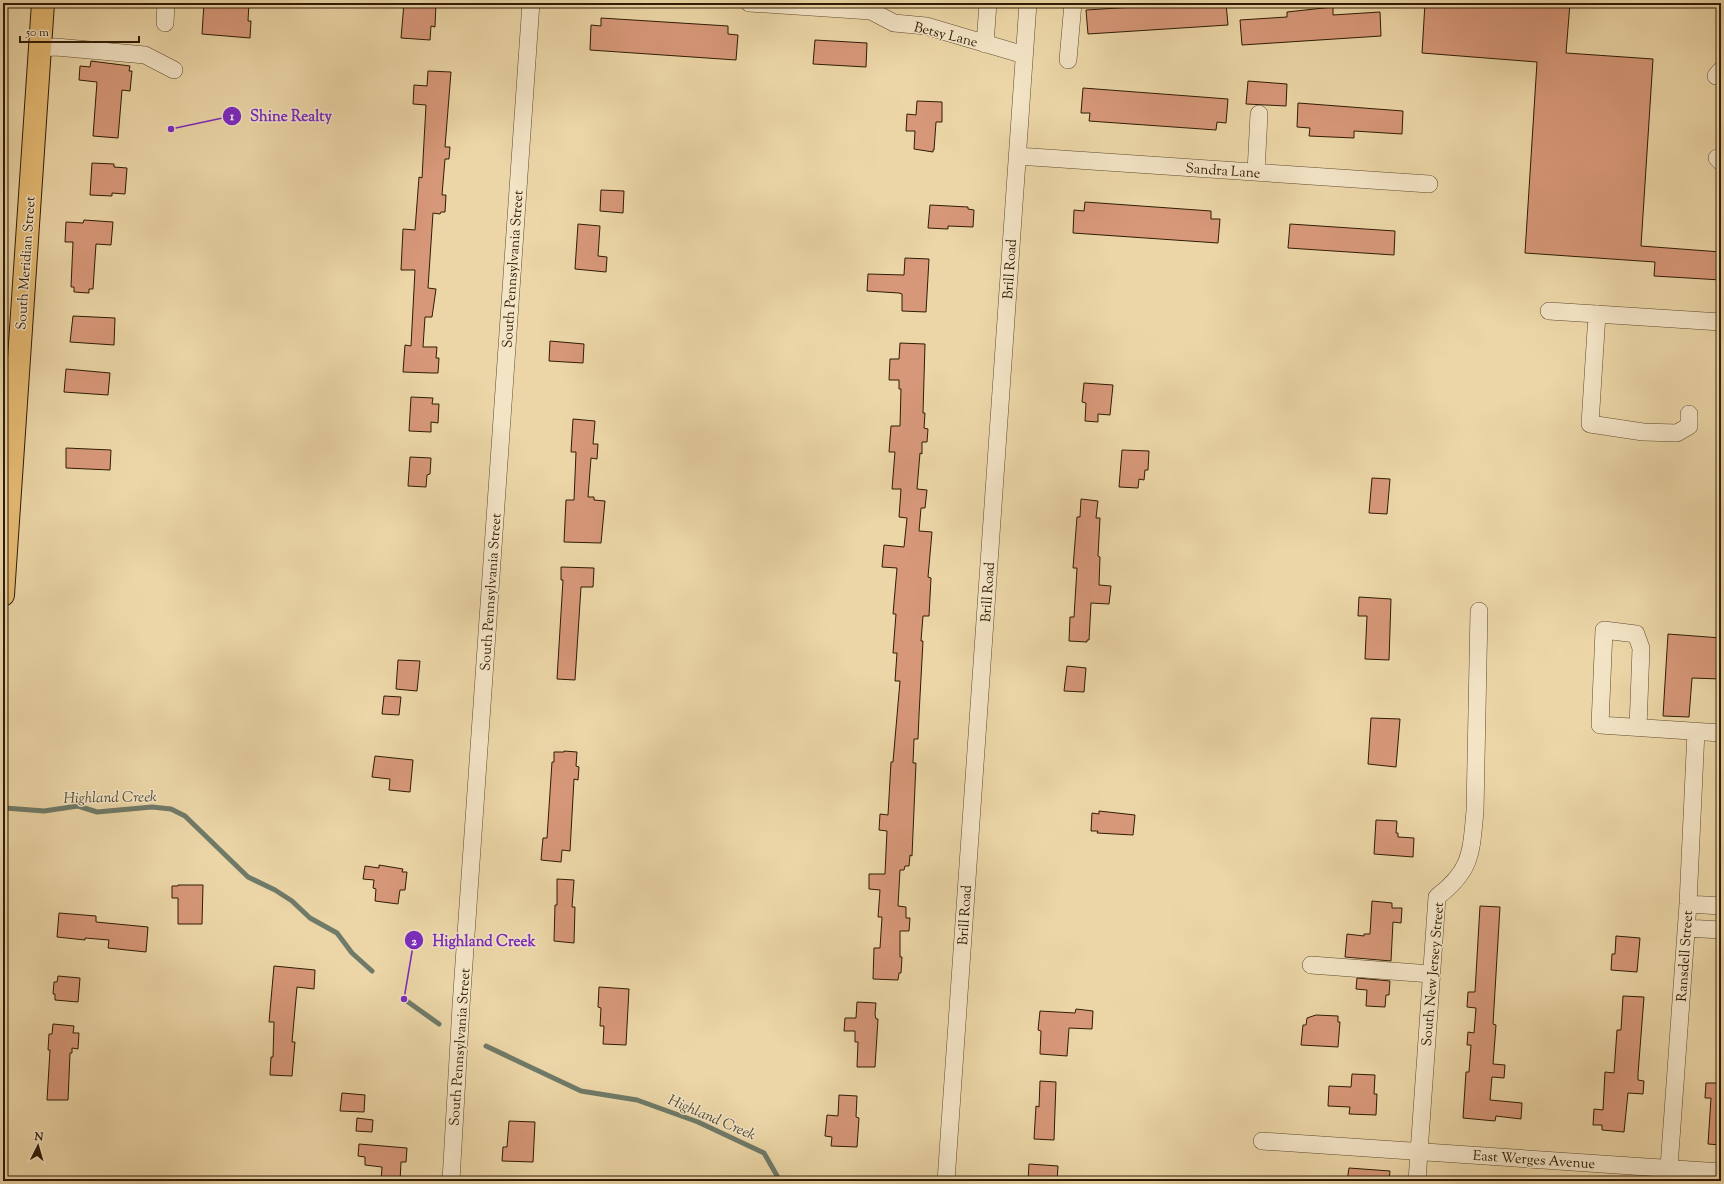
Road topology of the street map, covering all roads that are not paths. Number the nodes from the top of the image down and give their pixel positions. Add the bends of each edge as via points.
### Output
1 (43, 3) edge
2 (166, 3) edge
3 (531, 3) edge
4 (750, 3) edge
5 (988, 3) edge
6 (1028, 3) edge
7 (1072, 3) edge
8 (165, 23) dead end
9 (985, 44) junction
10 (40, 48) junction
11 (1024, 55) junction
12 (1068, 60) dead end
13 (174, 70) dead end
14 (1259, 114) dead end
15 (1017, 156) junction
16 (1256, 172) junction
17 (1429, 184) dead end
18 (1549, 311) dead end
19 (1598, 314) junction
20 (1721, 322) edge
21 (1689, 414) dead end
22 (3, 595) edge
23 (1479, 611) dead end
24 (1638, 728) junction
25 (1696, 731) junction
26 (1721, 732) edge
27 (1688, 904) junction
28 (1721, 906) edge
29 (1686, 928) junction
30 (1721, 930) edge
31 (1311, 965) dead end
32 (1431, 974) junction
33 (1262, 1141) dead end
34 (1419, 1150) junction
35 (1721, 1172) edge
36 (1669, 1175) edge
37 (451, 1181) edge
38 (946, 1181) edge
39 (1416, 1181) edge

1 - 10 main road, South Meridian Street
2 - 8 street
3 - 37 street, South Pennsylvania Street
4 - 9 street, Betsy Lane via 871,11 894,23 926,26
5 - 9 street
6 - 11 street, Brill Road
7 - 12 street
9 - 11 street, Betsy Lane
10 - 13 street via 56,47 145,55
10 - 22 main road, South Meridian Street
11 - 15 street, Brill Road
14 - 16 street
15 - 16 street, Sandra Lane
15 - 38 street, Brill Road
16 - 17 street, Sandra Lane
18 - 19 street
19 - 20 street
19 - 21 street via 1590,424 1642,432 1677,433 1689,426
23 - 32 street, South New Jersey Street via 1475,811 1472,841 1467,864 1452,885 1437,897
24 - 24 street via 1600,725 1604,630 1636,634 1641,648
24 - 25 street
25 - 26 street
25 - 27 street, Ransdell Street
27 - 28 street
27 - 29 street, Ransdell Street
29 - 30 street
29 - 36 street, Ransdell Street
31 - 32 street
32 - 34 street, South New Jersey Street
33 - 34 street, East Werges Avenue
34 - 36 street, East Werges Avenue
34 - 39 street, South New Jersey Street
35 - 36 street, East Werges Avenue

